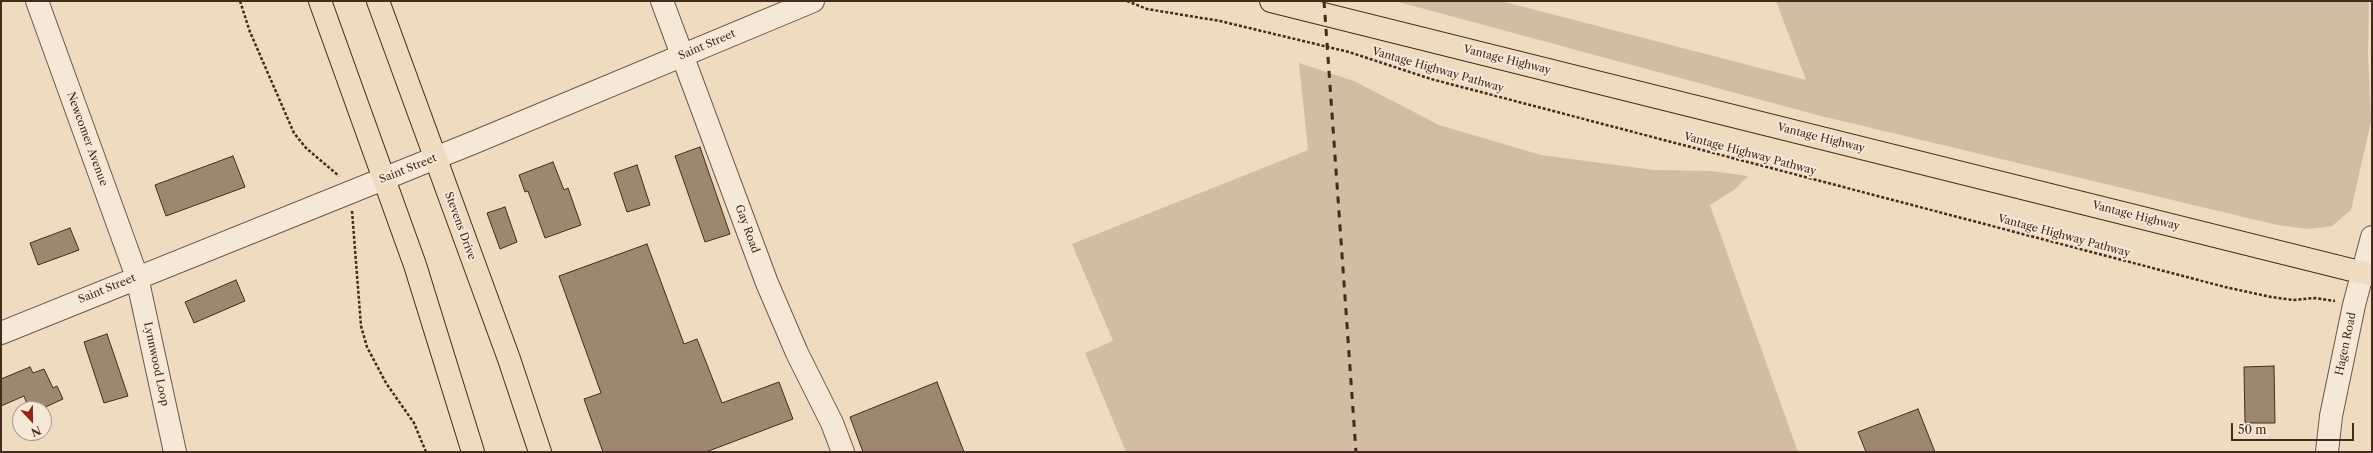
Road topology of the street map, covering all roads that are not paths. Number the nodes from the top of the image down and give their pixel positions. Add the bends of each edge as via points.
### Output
1 (37, 1) edge
2 (320, 1) edge
3 (378, 1) edge
4 (662, 1) edge
5 (813, 1) edge
6 (1271, 1) edge
7 (684, 55) junction
8 (435, 158) junction
9 (384, 179) junction
10 (2372, 237) edge
11 (2367, 274) edge
12 (136, 277) junction
13 (1, 333) edge
14 (175, 452) edge
15 (473, 452) edge
16 (540, 452) edge
17 (843, 452) edge
18 (2327, 452) edge

1 - 12 street, Newcomer Avenue
2 - 9 main road
3 - 8 main road, Stevens Drive
4 - 7 street, Gay Road
5 - 7 street, Saint Street
6 - 11 main road, Vantage Highway
7 - 8 street, Saint Street
7 - 17 street, Gay Road via 770,290
8 - 9 street, Saint Street
8 - 16 main road, Stevens Drive via 509,359
9 - 12 street, Saint Street
9 - 15 main road via 417,272
10 - 11 street, Hagen Road
11 - 18 street, Hagen Road via 2354,305 2331,416
12 - 13 street, Saint Street
12 - 14 street, Lynnwood Loop

